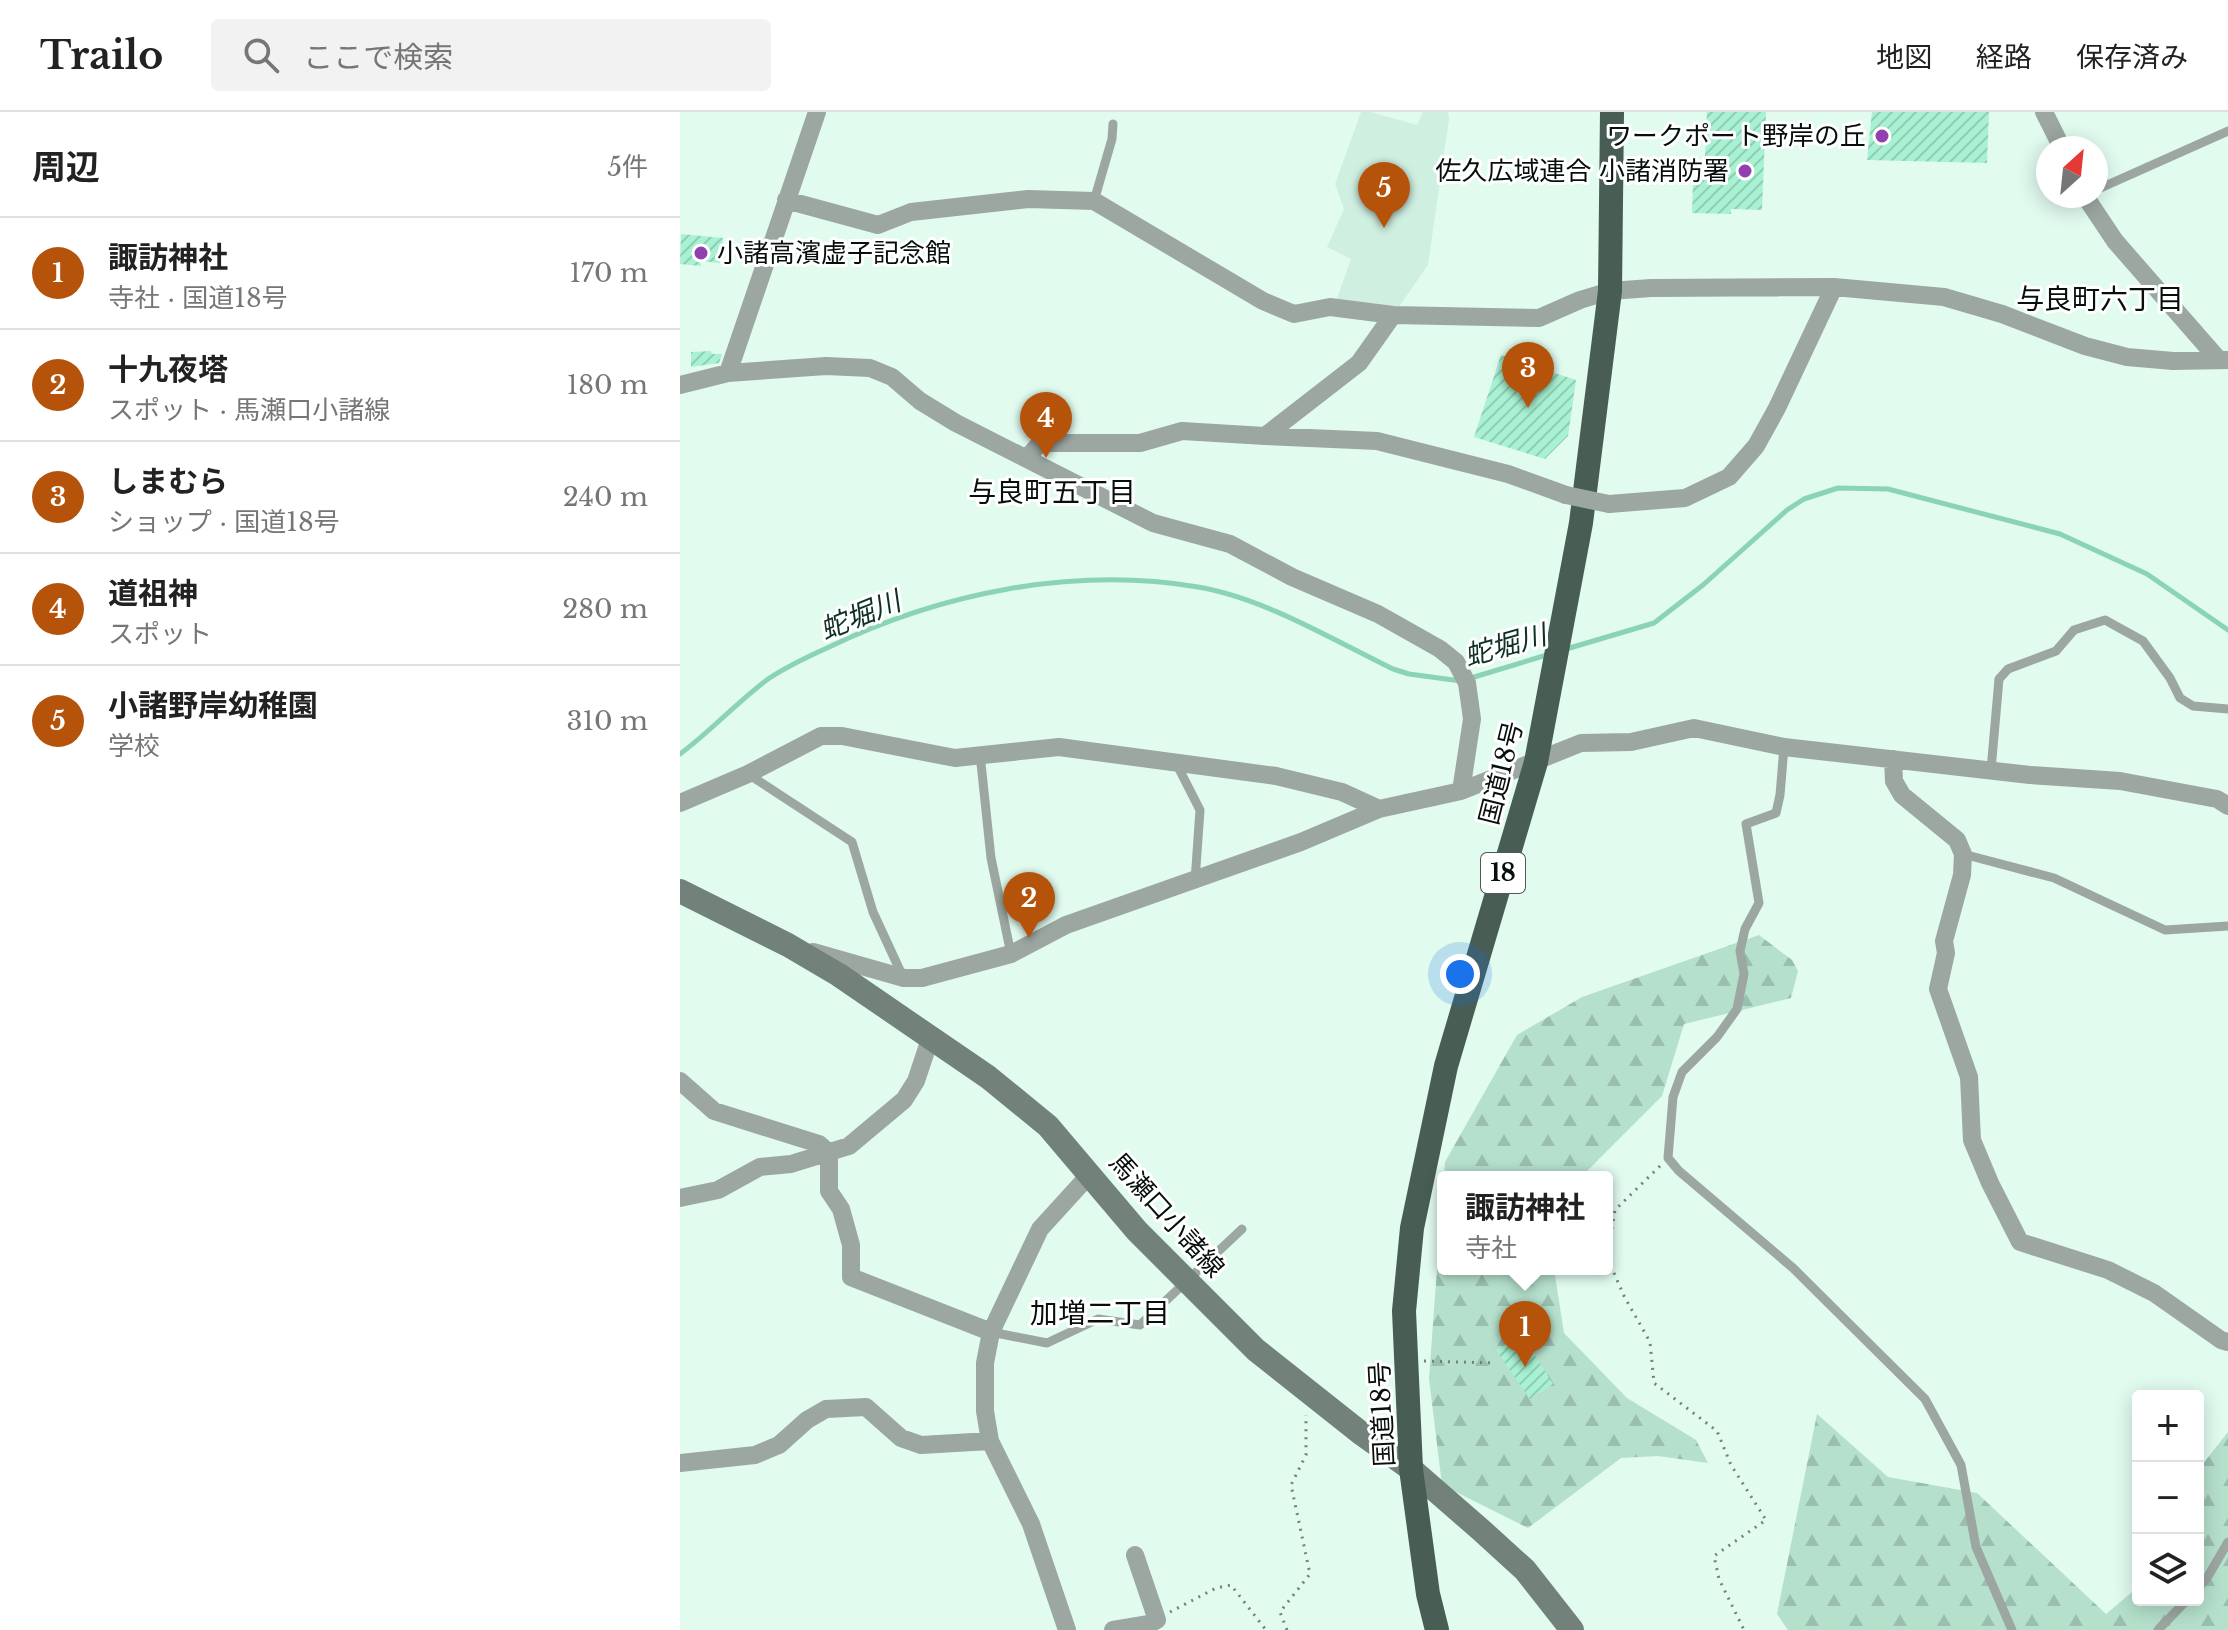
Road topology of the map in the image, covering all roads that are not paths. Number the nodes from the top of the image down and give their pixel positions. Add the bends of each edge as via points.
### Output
1 (817, 112) edge
2 (1612, 112) edge
3 (2044, 112) edge
4 (1113, 124) dead end
5 (2228, 131) edge
6 (2056, 136) edge
7 (2108, 185) edge
8 (786, 200) junction
9 (1094, 201) junction
10 (2093, 208) edge
11 (1834, 287) junction
12 (1610, 291) junction
13 (1393, 315) junction
14 (2223, 359) edge
15 (728, 373) junction
16 (680, 385) edge
17 (1265, 436) junction
18 (1028, 457) junction
19 (2228, 709) edge
20 (1784, 747) junction
21 (980, 754) junction
22 (1893, 759) junction
23 (1536, 762) junction
24 (1176, 763) junction
25 (1991, 770) junction
26 (748, 774) junction
27 (1461, 791) junction
28 (680, 803) edge
29 (2228, 806) edge
30 (1379, 809) junction
31 (1963, 854) junction
32 (1195, 881) junction
33 (680, 891) edge
34 (2228, 926) edge
35 (788, 945) junction
36 (1011, 954) junction
37 (904, 978) junction
38 (930, 1039) junction
39 (680, 1081) edge
40 (829, 1153) junction
41 (1091, 1173) junction
42 (680, 1198) edge
43 (1242, 1229) dead end
44 (1188, 1282) junction
45 (991, 1332) junction
46 (2228, 1342) edge
47 (990, 1441) junction
48 (680, 1463) edge
49 (1411, 1469) junction
50 (2228, 1542) edge
51 (1135, 1555) dead end
52 (2204, 1581) edge
53 (2181, 1606) edge
54 (1067, 1630) edge
55 (1113, 1630) edge
56 (1437, 1630) edge
57 (1572, 1630) edge
58 (2012, 1630) edge
59 (2158, 1630) edge

1 - 8 street
2 - 12 highway, 国道18号 / 18
3 - 6 street
4 - 9 lane
5 - 7 lane
8 - 9 street via 878,225 911,212 1028,199
8 - 15 street
9 - 13 street via 1294,314 1330,307
10 - 14 street via 2115,241
11 - 12 street
11 - 14 street via 1944,297 2127,357
11 - 17 street, bridge via 1756,446 1729,477 1685,498 1609,504 1377,441
12 - 13 street via 1539,318
12 - 23 highway, 国道18号 / 18 via 1581,523
13 - 17 street via 1359,363
15 - 16 street
15 - 18 street via 870,368 892,377 956,423
17 - 18 street via 1182,431 1140,443 1040,443
18 - 27 street via 1153,523 1230,544 1440,649 1456,662 1467,683 1472,719
19 - 25 lane via 2193,706 2180,698 2143,641 2105,620 2074,630 2056,651 2008,669 1999,679
20 - 22 street
20 - 23 street via 1694,728 1631,742 1581,743
20 - 58 lane via 1776,813 1746,824 1759,903 1740,951 1744,974 1737,1009 1682,1072 1673,1097 1668,1158 1793,1268 1925,1399 1961,1465 1976,1547
21 - 24 street via 1059,747
21 - 26 street via 955,758 821,736
21 - 36 lane via 991,858
22 - 25 street
22 - 31 street via 1894,781 1902,795 1957,840
23 - 27 street
23 - 49 highway, 国道18号 / 18 via 1443,1081 1412,1228 1404,1311
24 - 30 street via 1276,776 1342,792
24 - 32 lane via 1200,810
25 - 29 street via 2120,781 2217,799
26 - 28 street
26 - 37 lane via 852,842 873,912
27 - 30 street
30 - 32 street
31 - 34 lane via 2054,878 2165,930
31 - 46 street via 1938,989 1969,1077 1972,1140 2020,1242 2108,1270
32 - 36 street via 1066,925
33 - 35 main road, 馬瀬口小諸線
35 - 37 street
35 - 38 main road, 馬瀬口小諸線
36 - 37 street
38 - 40 street via 904,1100 849,1146
38 - 41 main road, 馬瀬口小諸線 via 1048,1126
39 - 40 street via 714,1111 819,1144
40 - 42 street via 760,1167 718,1190
40 - 45 street via 829,1191 841,1209 851,1245 851,1277
41 - 44 main road, 馬瀬口小諸線 via 1137,1231
41 - 45 street via 1040,1229
43 - 44 lane
44 - 45 lane via 1140,1325 1098,1319 1047,1343
44 - 49 main road, 馬瀬口小諸線 via 1256,1350
45 - 47 street via 985,1363
47 - 48 street via 921,1445 901,1438 866,1407 826,1409 779,1445 755,1455
47 - 54 street via 1031,1524
49 - 56 highway, 国道18号 / 18
49 - 57 main road, 馬瀬口小諸線 via 1525,1570
50 - 52 lane
51 - 55 street via 1157,1620
53 - 59 lane

